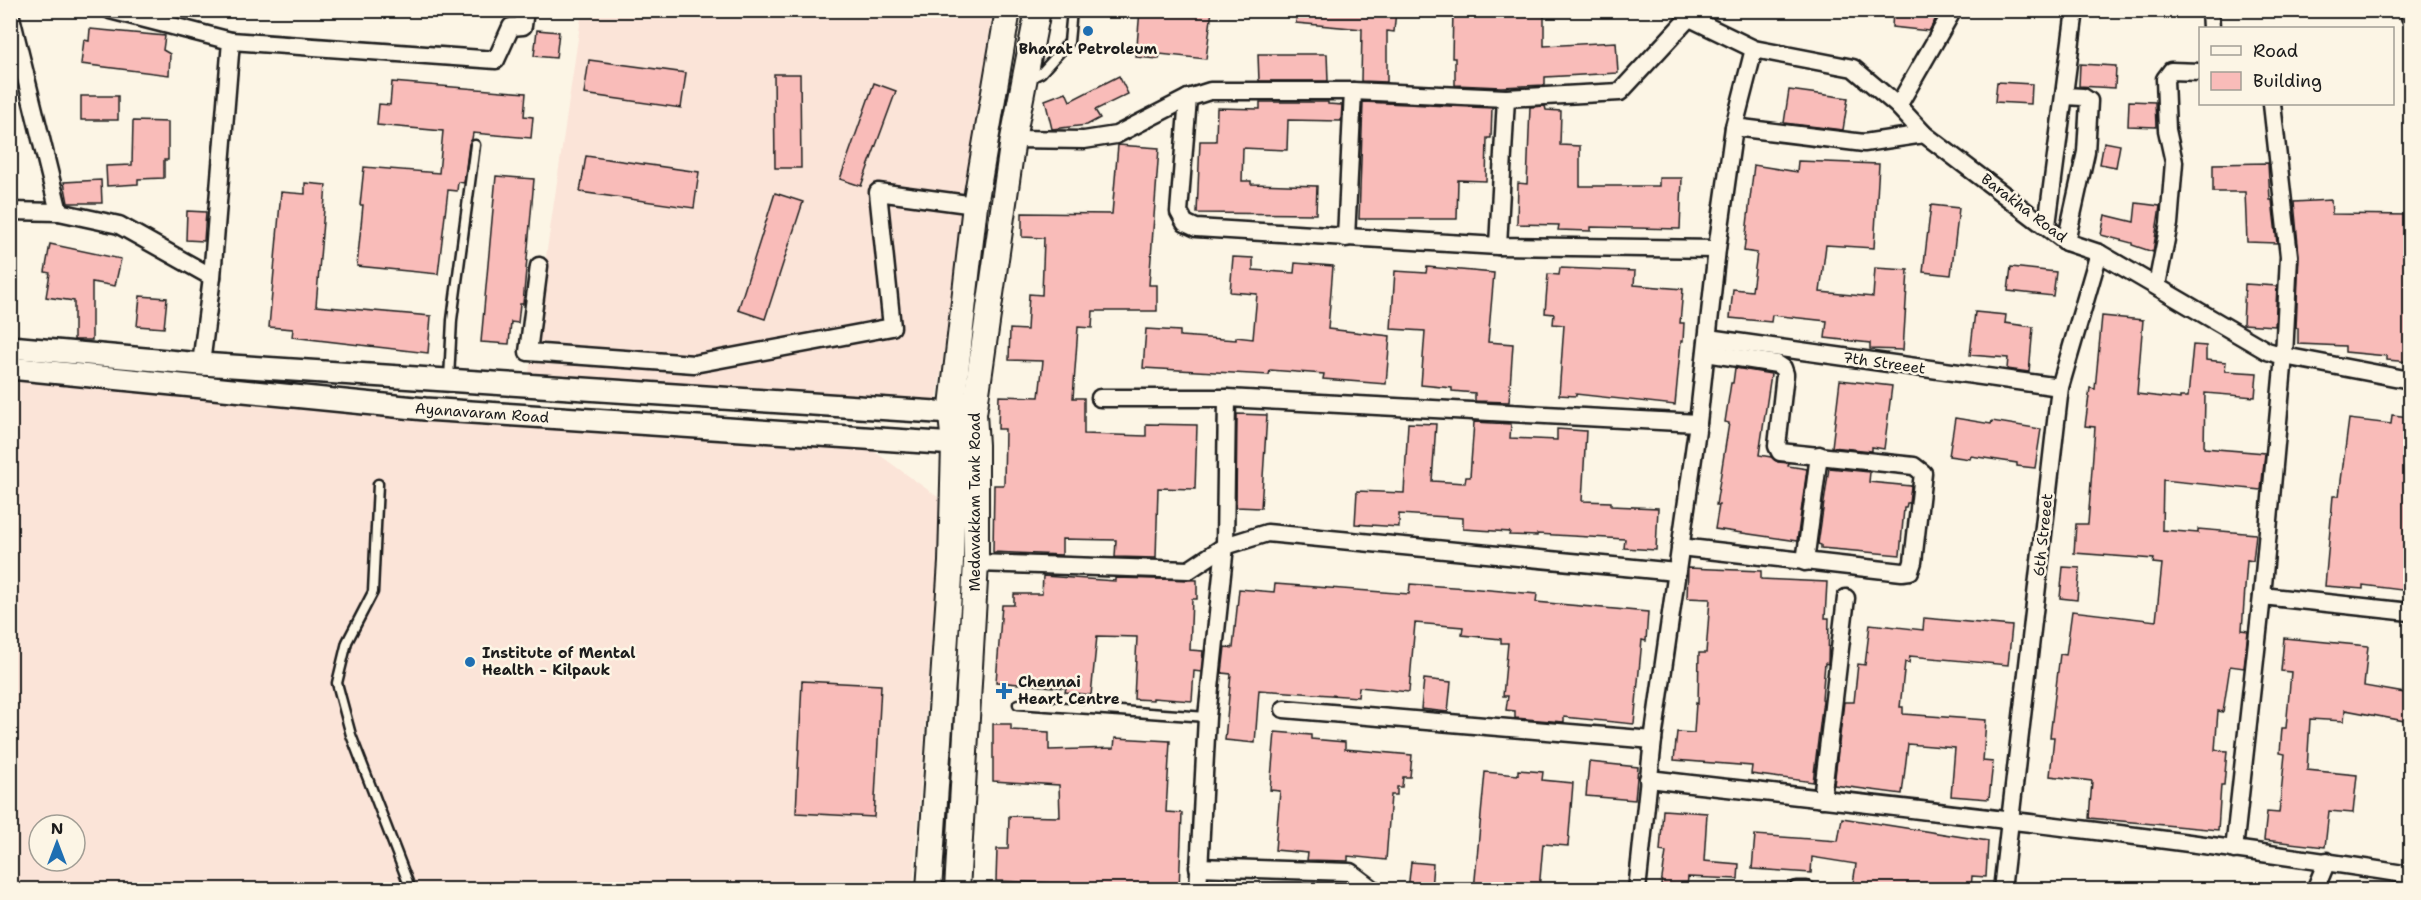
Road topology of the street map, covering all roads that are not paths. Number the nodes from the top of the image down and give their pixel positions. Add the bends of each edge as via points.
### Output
1 (110, 10) edge
2 (525, 10) edge
3 (1008, 10) edge
4 (1038, 10) edge
5 (1072, 10) edge
6 (1953, 10) edge
7 (2075, 10) edge
8 (2210, 10) edge
9 (2410, 10) edge
10 (10, 13) edge
11 (1693, 14) edge
12 (2410, 17) edge
13 (2211, 27) edge
14 (231, 41) junction
15 (1754, 50) junction
16 (2199, 72) edge
17 (1024, 81) junction
18 (1353, 91) junction
19 (2065, 96) junction
20 (1188, 98) junction
21 (1506, 98) junction
22 (2272, 105) edge
23 (1898, 106) junction
24 (1734, 127) junction
25 (1924, 134) junction
26 (1013, 139) junction
27 (475, 145) dead end
28 (975, 205) junction
29 (10, 211) edge
30 (59, 212) junction
31 (2047, 225) junction
32 (1346, 238) junction
33 (2066, 242) junction
34 (1498, 246) junction
35 (1717, 249) junction
36 (2099, 253) junction
37 (539, 266) dead end
38 (212, 277) junction
39 (2157, 285) junction
40 (1707, 346) junction
41 (10, 347) edge
42 (2284, 356) junction
43 (201, 364) junction
44 (10, 368) edge
45 (449, 380) junction
46 (2410, 380) edge
47 (2060, 387) junction
48 (1100, 398) dead end
49 (1227, 398) junction
50 (962, 415) junction
51 (1698, 423) junction
52 (965, 445) junction
53 (1819, 455) junction
54 (378, 484) dead end
55 (1225, 546) junction
56 (1680, 548) junction
57 (1805, 562) junction
58 (976, 563) junction
59 (1676, 572) junction
60 (2262, 596) junction
61 (1846, 598) dead end
62 (2410, 612) edge
63 (1018, 704) dead end
64 (1284, 709) dead end
65 (1207, 717) junction
66 (1653, 740) junction
67 (1648, 779) junction
68 (1822, 799) junction
69 (2012, 822) junction
70 (2234, 850) junction
71 (2327, 861) junction
72 (1198, 867) junction
73 (2410, 875) edge
74 (411, 890) edge
75 (929, 890) edge
76 (957, 890) edge
77 (1198, 890) edge
78 (1374, 890) edge
79 (1636, 890) edge
80 (1797, 890) edge
81 (1807, 890) edge
82 (2002, 890) edge
83 (2315, 890) edge

1 - 14 street
2 - 14 street via 523,26 511,27 496,60
3 - 28 main road, Medavakkam Tank Road
4 - 17 main road, Medavakkam Tank Road
5 - 17 lane via 1069,42 1041,73
6 - 23 street
7 - 19 street
8 - 13 street
9 - 12 street
10 - 30 street
11 - 15 street, Barakha Road
11 - 21 street via 1620,92
14 - 38 street
15 - 23 street, Barakha Road via 1853,68
15 - 24 street
16 - 39 street via 2170,71 2165,79 2167,130 2174,162 2169,224
17 - 26 main road, Medavakkam Tank Road
18 - 20 street via 1210,91
18 - 21 street
18 - 32 street
19 - 31 street
19 - 33 street via 2089,101 2086,152
20 - 26 street via 1116,135 1084,140
20 - 32 street via 1179,212 1185,223 1196,228
21 - 34 street
22 - 42 street via 2289,256
23 - 25 street, Barakha Road
24 - 25 street via 1864,143
24 - 35 street
25 - 31 street, Barakha Road
26 - 50 main road, Medavakkam Tank Road
27 - 45 lane via 452,320
28 - 37 street via 878,192 892,327 694,364 528,352
28 - 50 main road, Medavakkam Tank Road
29 - 30 street
30 - 38 street via 119,225
31 - 33 street, Barakha Road
32 - 34 street
33 - 36 street, Barakha Road
34 - 35 street
35 - 40 street
36 - 39 street, Barakha Road
36 - 47 street, 6th Streeet
38 - 43 street
39 - 42 street, Barakha Road via 2267,351
40 - 47 street, 7th Streeet
40 - 51 street
40 - 53 street via 1783,368 1777,446 1780,452
41 - 43 street, Ayanavaram Road
42 - 46 street, Barakha Road
42 - 60 street
43 - 45 street, Ayanavaram Road
44 - 52 street, Ayanavaram Road via 424,409
45 - 50 street, Ayanavaram Road
47 - 69 street, 6th Streeet
48 - 49 street
49 - 51 street
49 - 55 street
50 - 52 main road, Medavakkam Tank Road
51 - 56 street
52 - 58 main road, Medavakkam Tank Road
52 - 75 main road, Medavakkam Tank Road via 951,562
53 - 57 street
53 - 57 street via 1920,468 1923,472 1913,562 1910,571 1902,572
54 - 74 lane via 373,592 347,642 338,684 351,735
55 - 58 street via 1189,570
55 - 59 street via 1267,533
55 - 65 street
56 - 57 street
56 - 59 street
58 - 76 main road, Medavakkam Tank Road
59 - 66 street
60 - 62 street
60 - 70 street
61 - 68 street
63 - 65 lane
64 - 66 street
65 - 72 street
66 - 67 street
67 - 68 street
67 - 79 street
68 - 69 street
69 - 70 street
69 - 82 street, 6th Streeet
70 - 71 street
71 - 73 street
71 - 83 street
72 - 77 street
72 - 78 street via 1350,872
80 - 81 street

